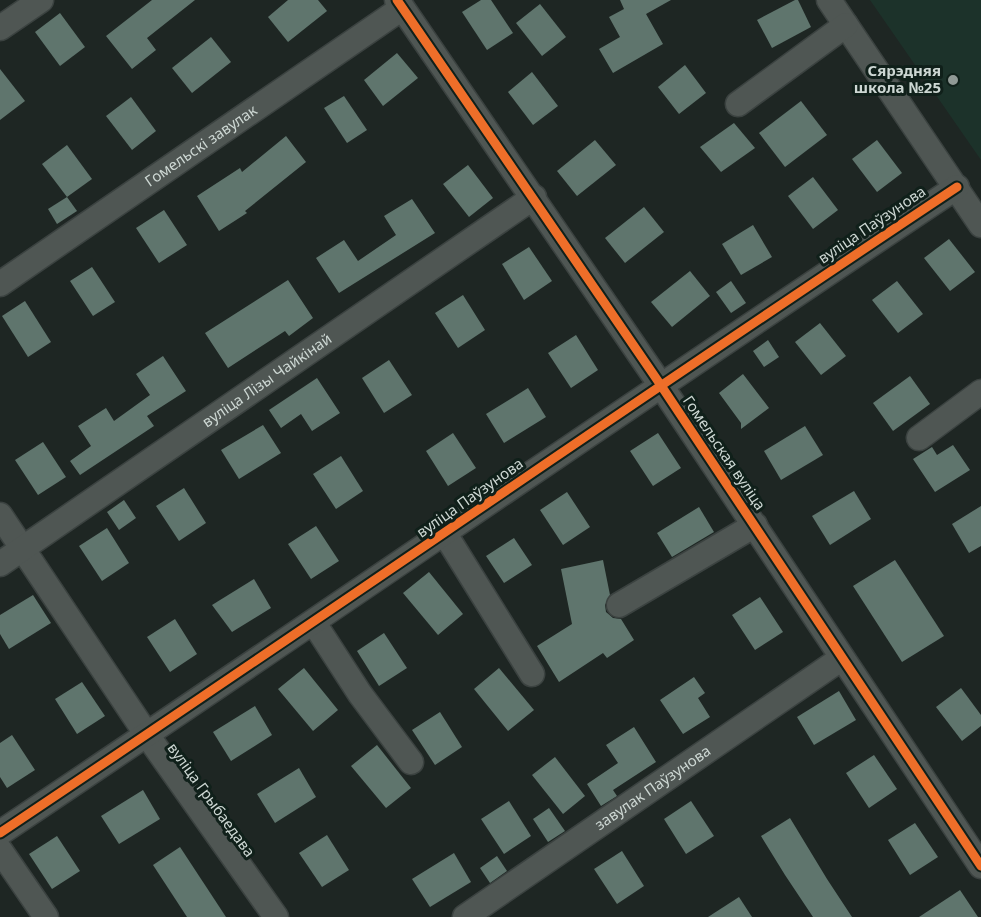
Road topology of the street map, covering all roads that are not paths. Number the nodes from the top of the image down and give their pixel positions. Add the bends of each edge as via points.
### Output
1 (41, 0) edge
2 (829, 0) edge
3 (399, 4) edge
4 (846, 25) junction
5 (0, 28) edge
6 (738, 104) dead end
7 (957, 187) junction
8 (534, 197) junction
9 (981, 225) edge
10 (0, 284) edge
11 (660, 384) junction
12 (981, 392) edge
13 (919, 438) dead end
14 (0, 515) edge
15 (755, 525) junction
16 (445, 534) junction
17 (23, 549) junction
18 (0, 564) edge
19 (619, 605) dead end
20 (314, 623) junction
21 (842, 658) junction
22 (532, 674) dead end
23 (147, 735) junction
24 (411, 762) dead end
25 (0, 833) edge
26 (0, 850) edge
27 (981, 866) edge
28 (46, 917) edge
29 (276, 917) edge
30 (465, 917) edge

1 - 5 street
2 - 4 street
3 - 8 street, Гомельская вуліца
3 - 10 street, Гомельскі завулак
4 - 6 street
4 - 7 street
7 - 9 street
7 - 11 street, вуліца Паўзунова
8 - 11 street, Гомельская вуліца
8 - 17 street, вуліца Лізы Чайкінай
11 - 15 street, Гомельская вуліца
11 - 16 street, вуліца Паўзунова
12 - 13 street
14 - 17 street, вуліца Грыбаедава
15 - 19 street
15 - 21 street, Гомельская вуліца
16 - 20 street, вуліца Паўзунова
16 - 22 street
17 - 18 street, вуліца Лізы Чайкінай
17 - 23 street, вуліца Грыбаедава
20 - 23 street, вуліца Паўзунова
20 - 24 street
21 - 27 street, Гомельская вуліца
21 - 30 street, завулак Паўзунова
23 - 25 street, вуліца Паўзунова
23 - 29 street, вуліца Грыбаедава
26 - 28 street

